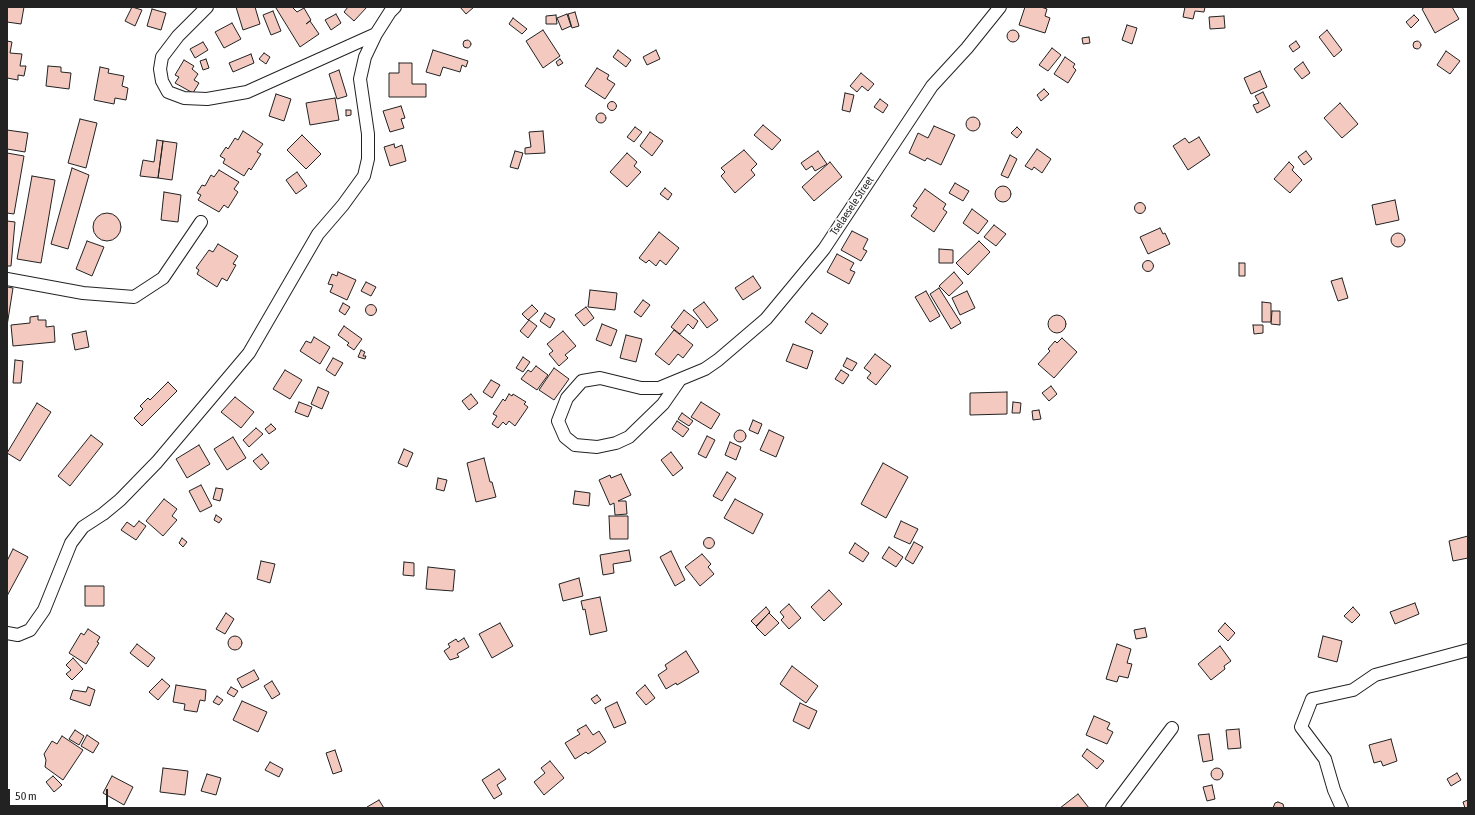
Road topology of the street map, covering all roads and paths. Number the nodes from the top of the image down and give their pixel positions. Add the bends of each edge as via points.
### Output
1 (207, 7) edge
2 (395, 7) edge
3 (1000, 7) edge
4 (376, 34) junction
5 (201, 222) dead end
6 (7, 279) edge
7 (679, 381) junction
8 (7, 633) edge
9 (1468, 650) edge
10 (1172, 728) dead end
11 (1112, 808) edge
12 (1342, 808) edge

1 - 4 street via 178,36 162,57 162,81 168,92 184,98 207,99 247,92
2 - 4 street
3 - 7 street, Tselaesele Street via 932,86 824,249 786,297 766,319 718,360
4 - 8 street via 365,57 360,79 368,134 368,159 364,176 318,234 249,353 157,462 120,500 83,527 71,543 44,610 30,630 18,635
5 - 6 street via 162,278 134,297 83,293
7 - 7 street, Tselaesele Street via 659,388 641,388 600,378 582,381 567,398 558,421 565,436 575,445 597,447 616,443 629,437 663,404
9 - 12 street via 1375,675 1353,690 1312,699 1301,727 1325,759
10 - 11 street

